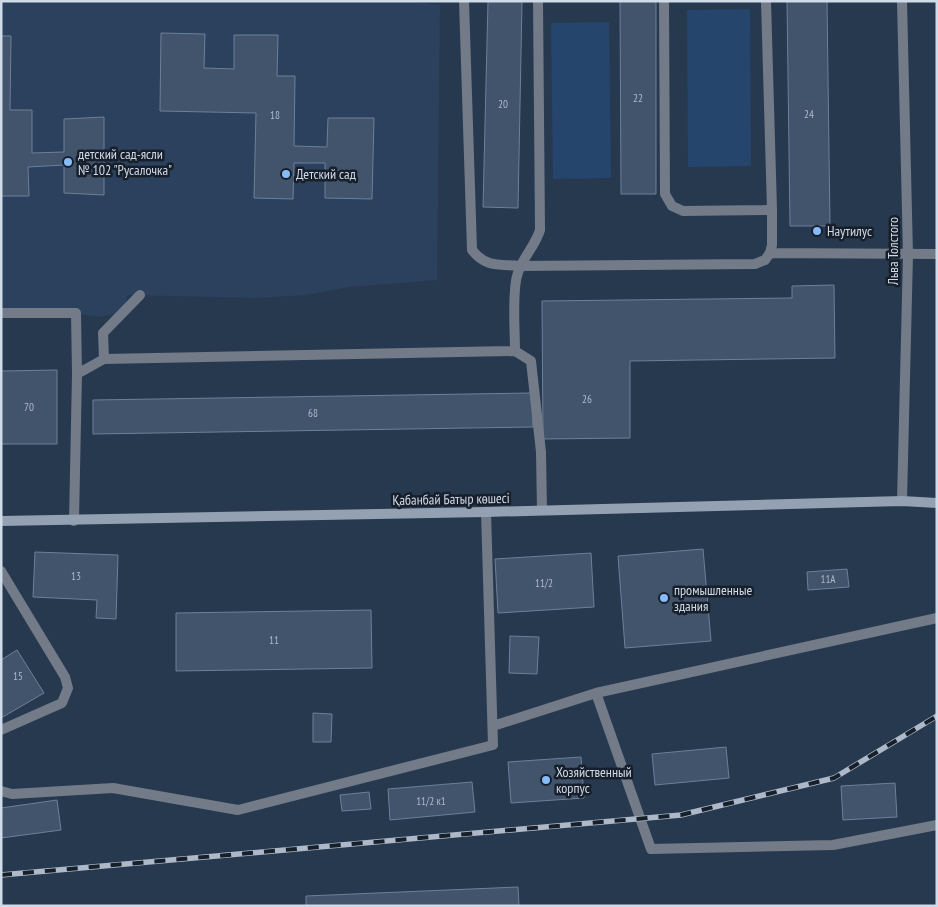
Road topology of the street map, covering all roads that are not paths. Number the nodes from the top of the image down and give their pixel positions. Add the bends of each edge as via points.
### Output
1 (464, 1) edge
2 (538, 1) edge
3 (664, 1) edge
4 (766, 1) edge
5 (902, 1) edge
6 (772, 210) junction
7 (770, 253) junction
8 (937, 254) edge
9 (908, 255) junction
10 (520, 266) junction
11 (140, 295) dead end
12 (1, 313) edge
13 (515, 351) junction
14 (104, 359) junction
15 (77, 374) junction
16 (902, 501) junction
17 (937, 503) edge
18 (542, 510) junction
19 (486, 512) junction
20 (1, 521) edge
21 (74, 521) junction
22 (1, 571) edge
23 (937, 618) edge
24 (596, 693) junction
25 (493, 726) junction
26 (1, 730) edge
27 (1, 792) edge
28 (937, 825) edge

1 - 10 street via 472,250 485,263
2 - 10 street via 540,230
3 - 6 street via 665,194 672,206 683,211
4 - 6 street
5 - 9 street, Льва Толстого
6 - 7 street
7 - 9 street
7 - 10 street via 765,260 755,264
8 - 9 street
9 - 16 street, Льва Толстого
10 - 13 street via 516,277
11 - 14 street via 103,333
12 - 15 street via 76,313
13 - 14 street
13 - 18 street via 531,361 541,452
14 - 15 street
15 - 21 street
16 - 17 main road, Қабанбай Батыр көшесі
16 - 18 main road, Қабанбай Батыр көшесі
18 - 19 main road, Қабанбай Батыр көшесі
19 - 21 main road, Қабанбай Батыр көшесі
19 - 25 street
20 - 21 main road, Қабанбай Батыр көшесі
22 - 26 street via 65,677 68,688 62,702
23 - 24 street
24 - 25 street
24 - 28 street via 651,849 833,845
25 - 27 street via 493,745 238,810 113,788

